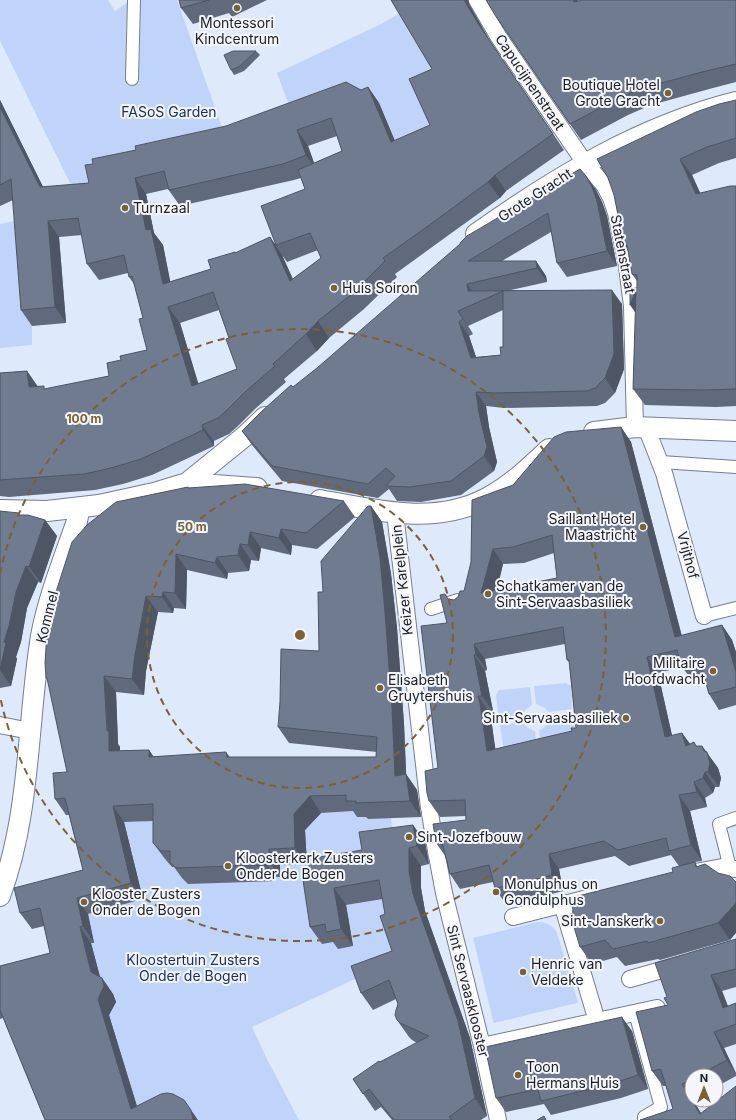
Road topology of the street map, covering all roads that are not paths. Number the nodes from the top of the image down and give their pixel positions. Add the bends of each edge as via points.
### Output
1 (134, 0) edge
2 (477, 0) edge
3 (132, 80) dead end
4 (736, 102) edge
5 (585, 163) junction
6 (462, 245) edge
7 (276, 407) edge
8 (640, 427) junction
9 (736, 430) edge
10 (661, 462) junction
11 (736, 467) edge
12 (187, 483) junction
13 (275, 491) edge
14 (303, 497) edge
15 (80, 507) junction
16 (0, 510) edge
17 (395, 513) junction
18 (463, 608) edge
19 (736, 608) edge
20 (431, 609) dead end
21 (704, 616) joint
22 (412, 672) joint
23 (0, 725) edge
24 (30, 731) junction
25 (736, 818) edge
26 (733, 868) edge
27 (674, 877) edge
28 (607, 893) edge
29 (0, 896) edge
30 (562, 904) junction
31 (513, 917) dead end
32 (690, 962) edge
33 (630, 979) dead end
34 (658, 1008) edge
35 (635, 1013) junction
36 (597, 1022) junction
37 (482, 1046) junction
38 (498, 1120) edge
39 (644, 1120) edge

1 - 3 street
2 - 5 street, Capucijnenstraat via 498,36
4 - 5 street, Grote Gracht via 679,119
5 - 6 street, Grote Gracht via 516,205
5 - 8 street, Statenstraat via 604,185 611,198 626,259 632,306
7 - 12 street
8 - 9 street
8 - 10 street, Vrijthof
8 - 17 street, Keizer Karelplein via 568,437 506,486 471,505 425,514
10 - 11 street
10 - 21 street, Vrijthof
12 - 13 street
12 - 15 street via 136,497
14 - 17 street
15 - 16 street via 47,511
15 - 24 street, Kommel via 44,621
17 - 22 street, Keizer Karelplein
18 - 20 street via 465,597
19 - 21 street, Vrijthof
22 - 37 street, Sint Servaasklooster via 444,893
23 - 24 street
24 - 29 street, Kommel via 14,851
25 - 26 street via 719,824
26 - 27 street via 722,867
28 - 30 street
30 - 31 street
30 - 36 street
32 - 33 street
34 - 35 street
35 - 36 street
35 - 39 street via 661,1107
36 - 37 street
37 - 38 street, Sint Servaasklooster

